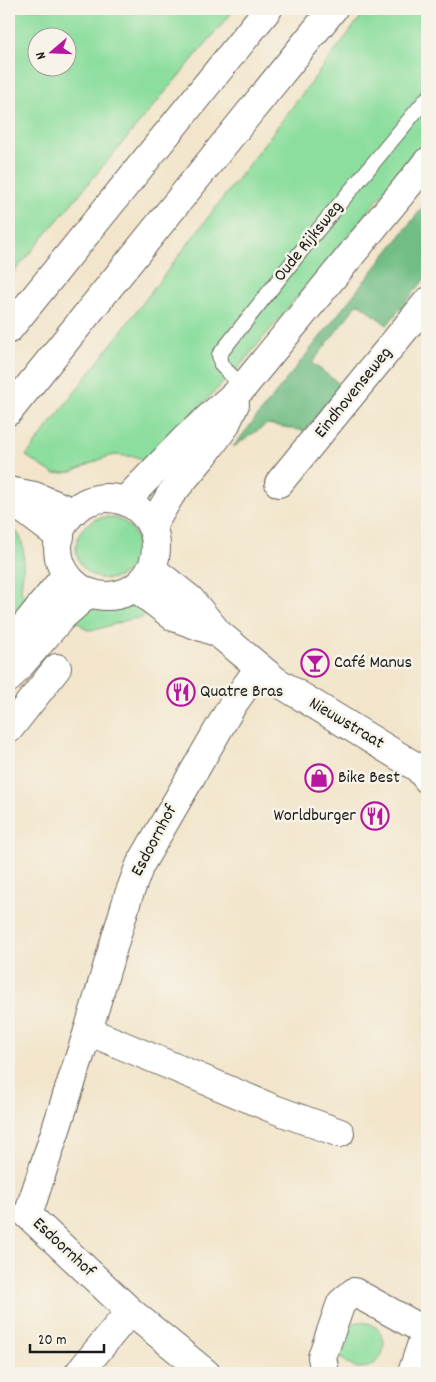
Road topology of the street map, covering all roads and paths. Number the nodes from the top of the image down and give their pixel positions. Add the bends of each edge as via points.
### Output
1 (268, 9) edge
2 (333, 9) edge
3 (427, 98) edge
4 (427, 162) edge
5 (427, 302) edge
6 (9, 329) edge
7 (243, 387) junction
8 (9, 412) edge
9 (279, 483) dead end
10 (19, 497) edge
11 (126, 501) junction
12 (73, 512) junction
13 (152, 526) junction
14 (60, 537) junction
15 (66, 575) junction
16 (144, 578) junction
17 (89, 593) junction
18 (9, 645) edge
19 (57, 668) dead end
20 (259, 668) junction
21 (9, 678) edge
22 (9, 729) edge
23 (427, 779) edge
24 (88, 1031) junction
25 (340, 1133) dead end
26 (130, 1311) junction
27 (426, 1332) edge
28 (80, 1373) edge
29 (206, 1373) edge
30 (325, 1373) edge
31 (412, 1373) edge

1 - 6 main road
2 - 8 main road
3 - 7 lane, Oude Rijksweg via 219,355 221,365
4 - 7 main road
5 - 9 main road, Eindhovenseweg
7 - 11 main road via 185,439
7 - 13 main road via 225,426 171,494
10 - 12 main road
10 - 14 main road
11 - 12 main road via 98,499
11 - 13 main road via 141,511
12 - 14 main road
13 - 16 main road via 157,548
14 - 15 main road via 60,562
15 - 17 main road
15 - 18 main road
16 - 17 main road via 121,595 105,597
16 - 20 main road, Nieuwstraat via 190,598 218,633
17 - 21 main road via 63,616
19 - 22 main road
20 - 23 main road, Nieuwstraat via 418,768
20 - 24 main road, Esdoornhof via 233,704 140,865
24 - 25 main road
24 - 26 main road, Esdoornhof via 28,1216
26 - 28 main road
26 - 29 main road, Esdoornhof
27 - 30 main road via 354,1292 341,1302 322,1357
27 - 31 main road

